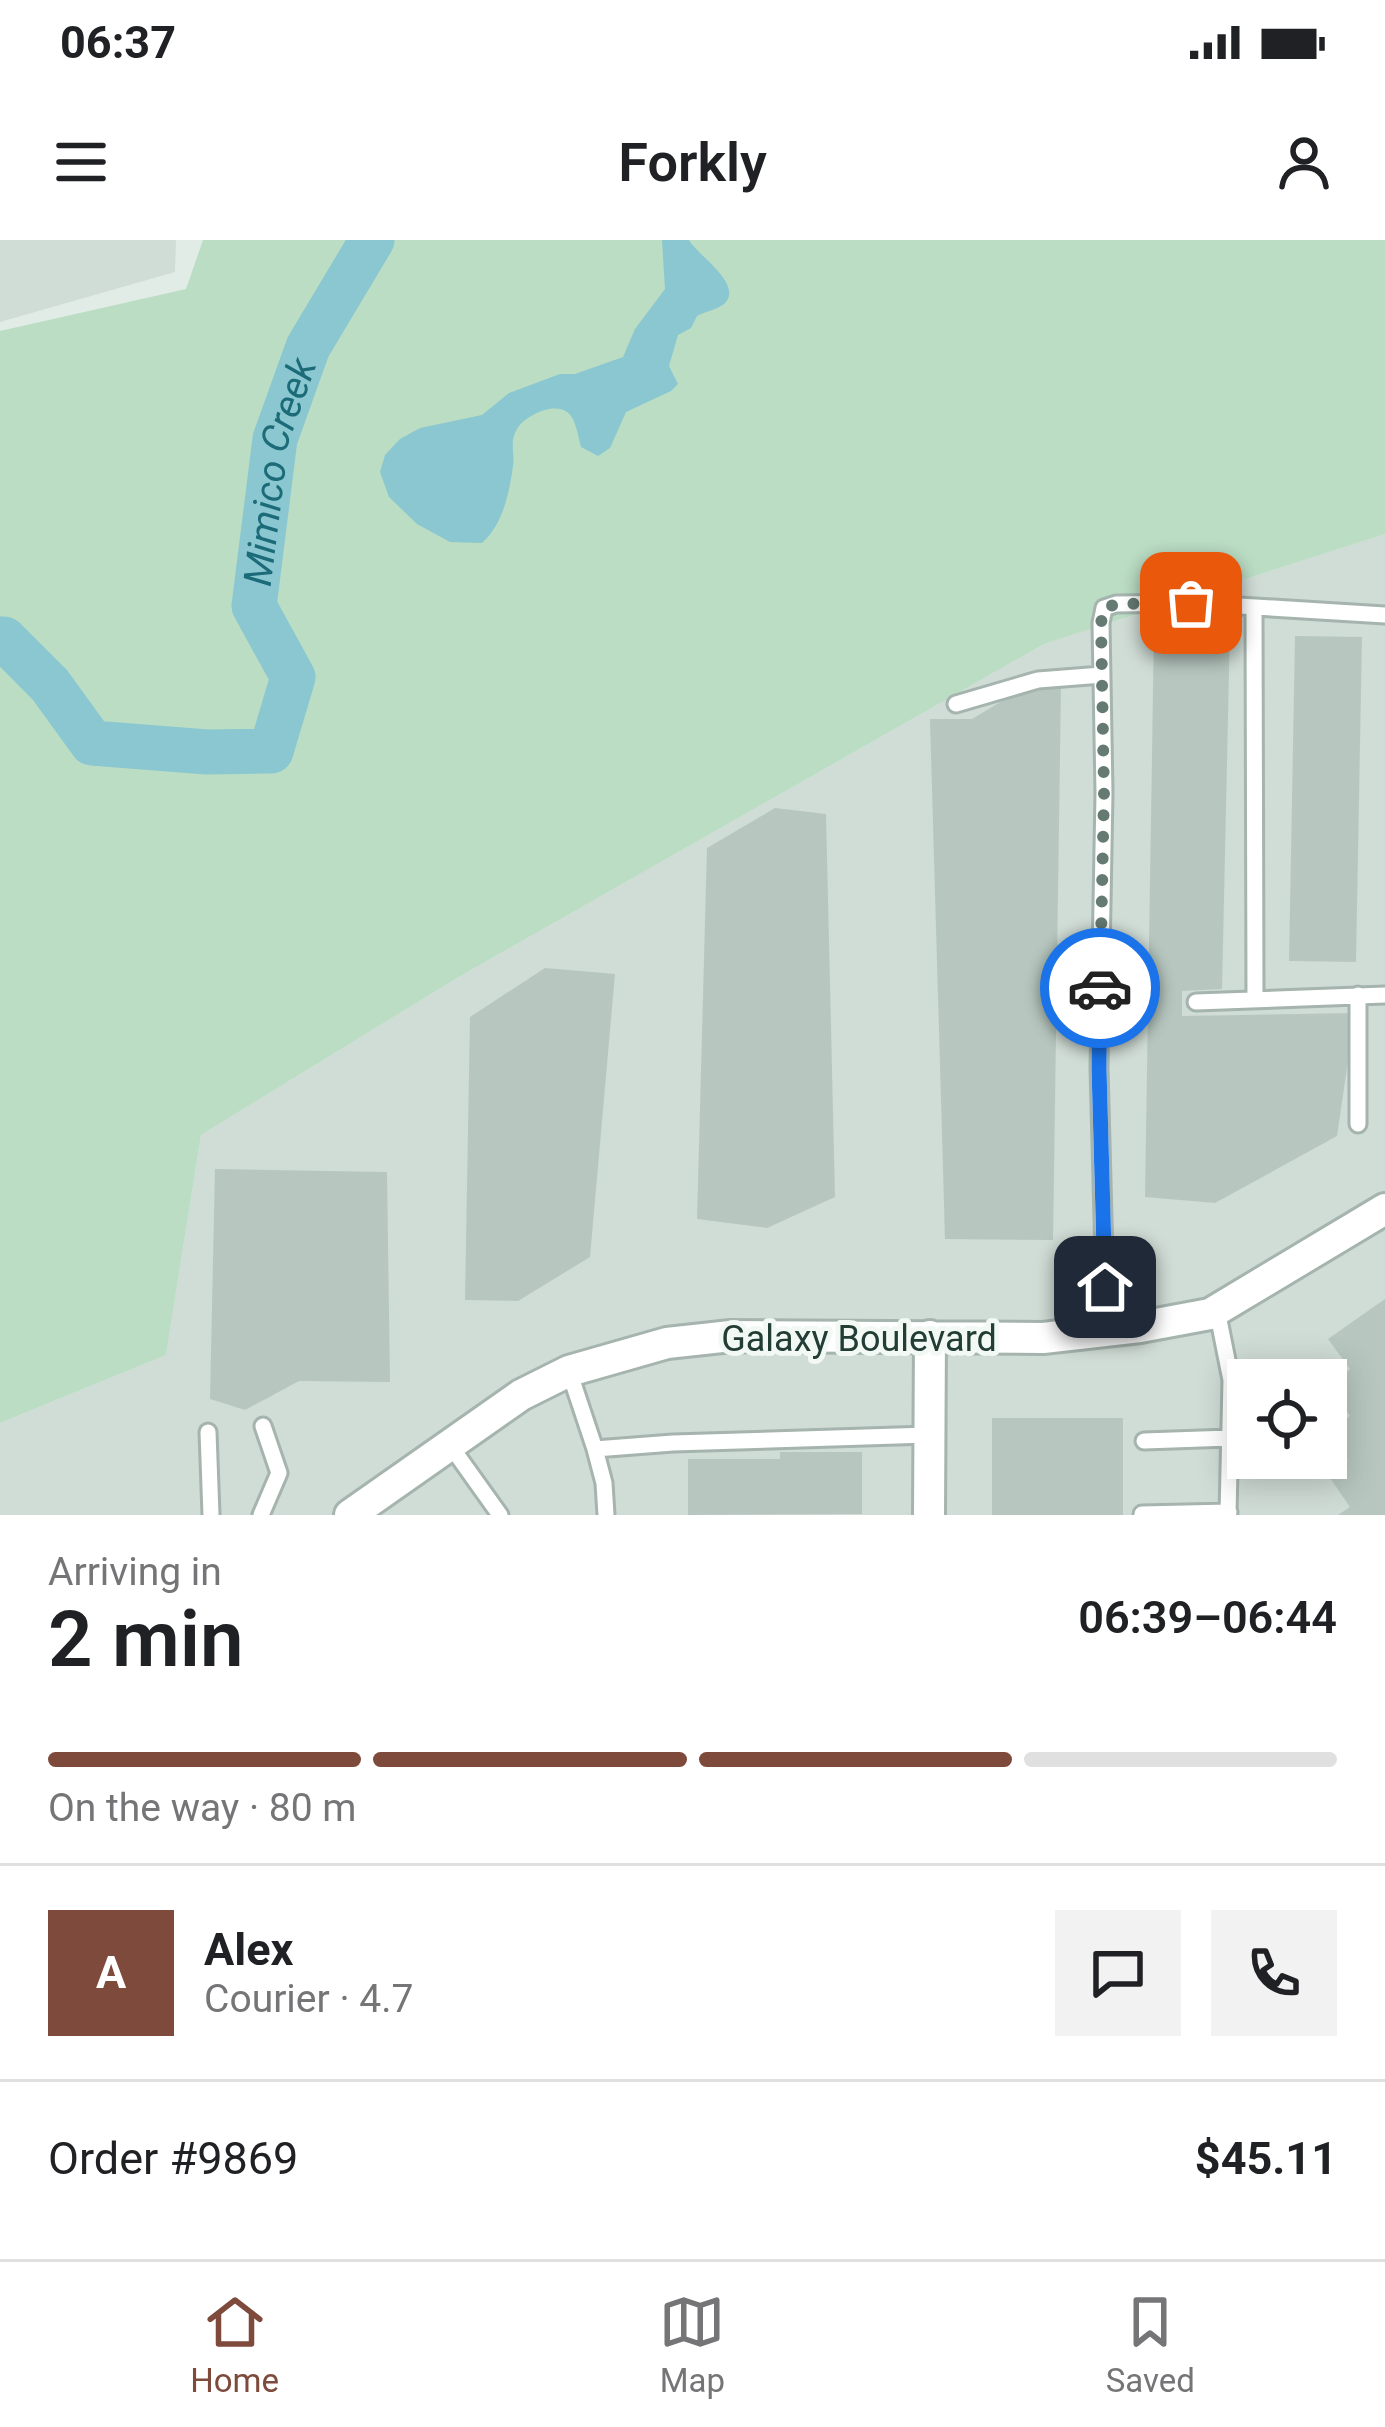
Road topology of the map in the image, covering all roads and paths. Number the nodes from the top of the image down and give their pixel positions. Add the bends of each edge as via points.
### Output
1 (1254, 609) junction
2 (1385, 615) edge
3 (1102, 675) junction
4 (956, 704) dead end
5 (1358, 995) junction
6 (1385, 995) edge
7 (1255, 1000) junction
8 (1196, 1002) dead end
9 (1358, 1124) dead end
10 (1385, 1209) edge
11 (1217, 1310) junction
12 (1106, 1331) junction
13 (930, 1336) junction
14 (1228, 1359) edge
15 (569, 1372) junction
16 (263, 1426) dead end
17 (208, 1432) dead end
18 (929, 1435) junction
19 (1227, 1438) edge
20 (1144, 1442) dead end
21 (449, 1445) junction
22 (596, 1449) junction
23 (1229, 1479) edge
24 (1142, 1514) edge
25 (1228, 1514) edge
26 (212, 1515) edge
27 (261, 1515) edge
28 (350, 1515) edge
29 (500, 1515) edge
30 (606, 1515) edge
31 (929, 1515) edge

1 - 2 lane
1 - 3 lane via 1104,608
1 - 7 lane
3 - 4 lane via 1038,680
3 - 12 lane
5 - 6 lane
5 - 7 lane
5 - 9 lane
7 - 8 lane
10 - 11 street, Galaxy Boulevard
11 - 12 street, Galaxy Boulevard
11 - 14 lane
12 - 13 street, Galaxy Boulevard
13 - 15 street, Galaxy Boulevard via 667,1343
13 - 18 street
15 - 21 street, Galaxy Boulevard
15 - 22 lane
16 - 27 lane via 278,1473
17 - 26 lane
18 - 22 lane
18 - 31 street
19 - 20 lane
21 - 28 street, Galaxy Boulevard
21 - 29 lane
22 - 30 lane
23 - 25 lane
24 - 25 lane

